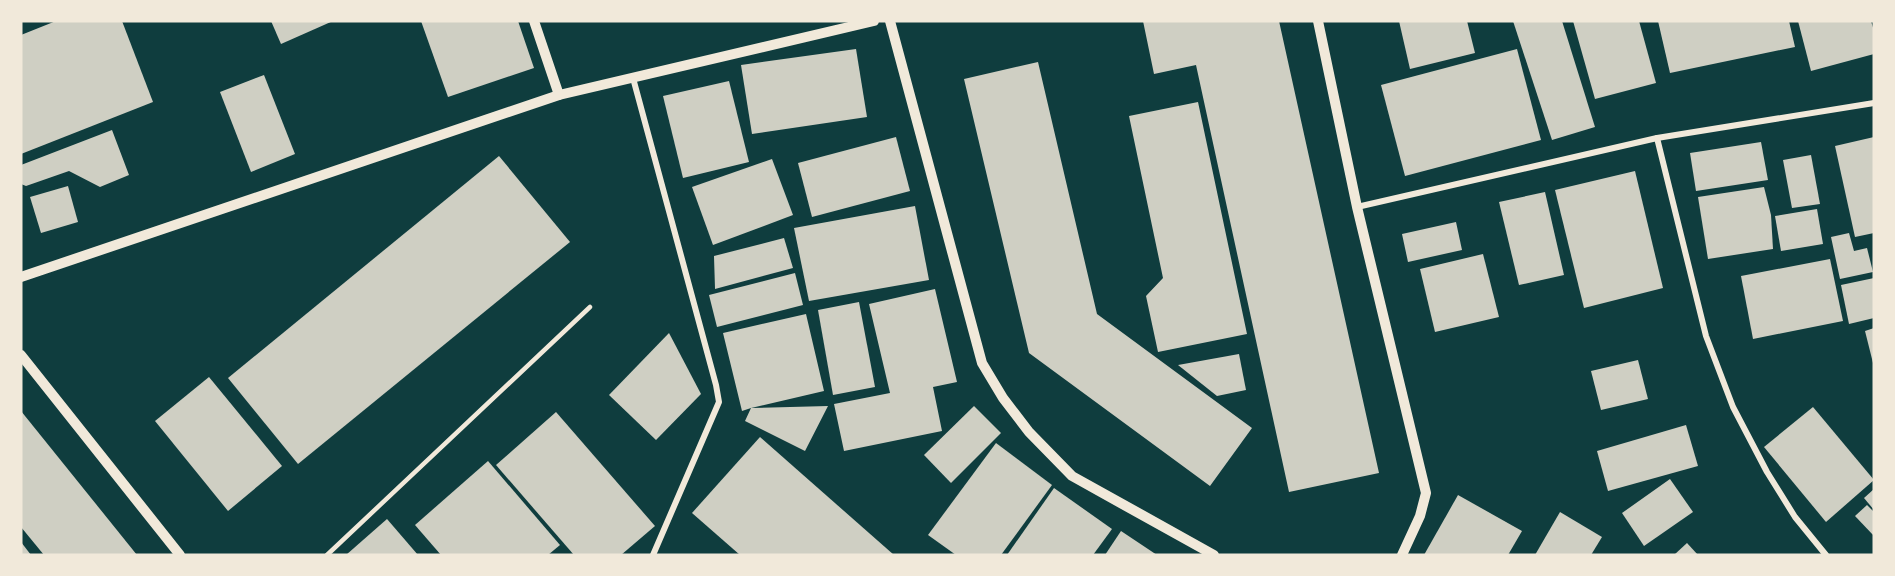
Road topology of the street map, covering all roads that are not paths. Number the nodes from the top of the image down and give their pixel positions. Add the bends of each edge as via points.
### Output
1 (534, 21) edge
2 (874, 21) edge
3 (890, 21) edge
4 (1318, 21) edge
5 (633, 78) junction
6 (559, 95) junction
7 (1874, 103) edge
8 (1657, 138) junction
9 (1357, 207) junction
10 (21, 277) edge
11 (590, 307) dead end
12 (21, 355) edge
13 (180, 555) edge
14 (327, 555) edge
15 (653, 555) edge
16 (1214, 555) edge
17 (1402, 555) edge
18 (1826, 555) edge

1 - 6 street
2 - 5 street
3 - 16 street via 982,363 992,381 1029,432 1072,476
4 - 9 street
5 - 6 street
5 - 15 street via 719,402
6 - 10 street
7 - 8 street
8 - 9 street
8 - 18 street via 1706,336 1732,407 1795,517
9 - 17 street via 1426,493
11 - 14 lane
12 - 13 street

